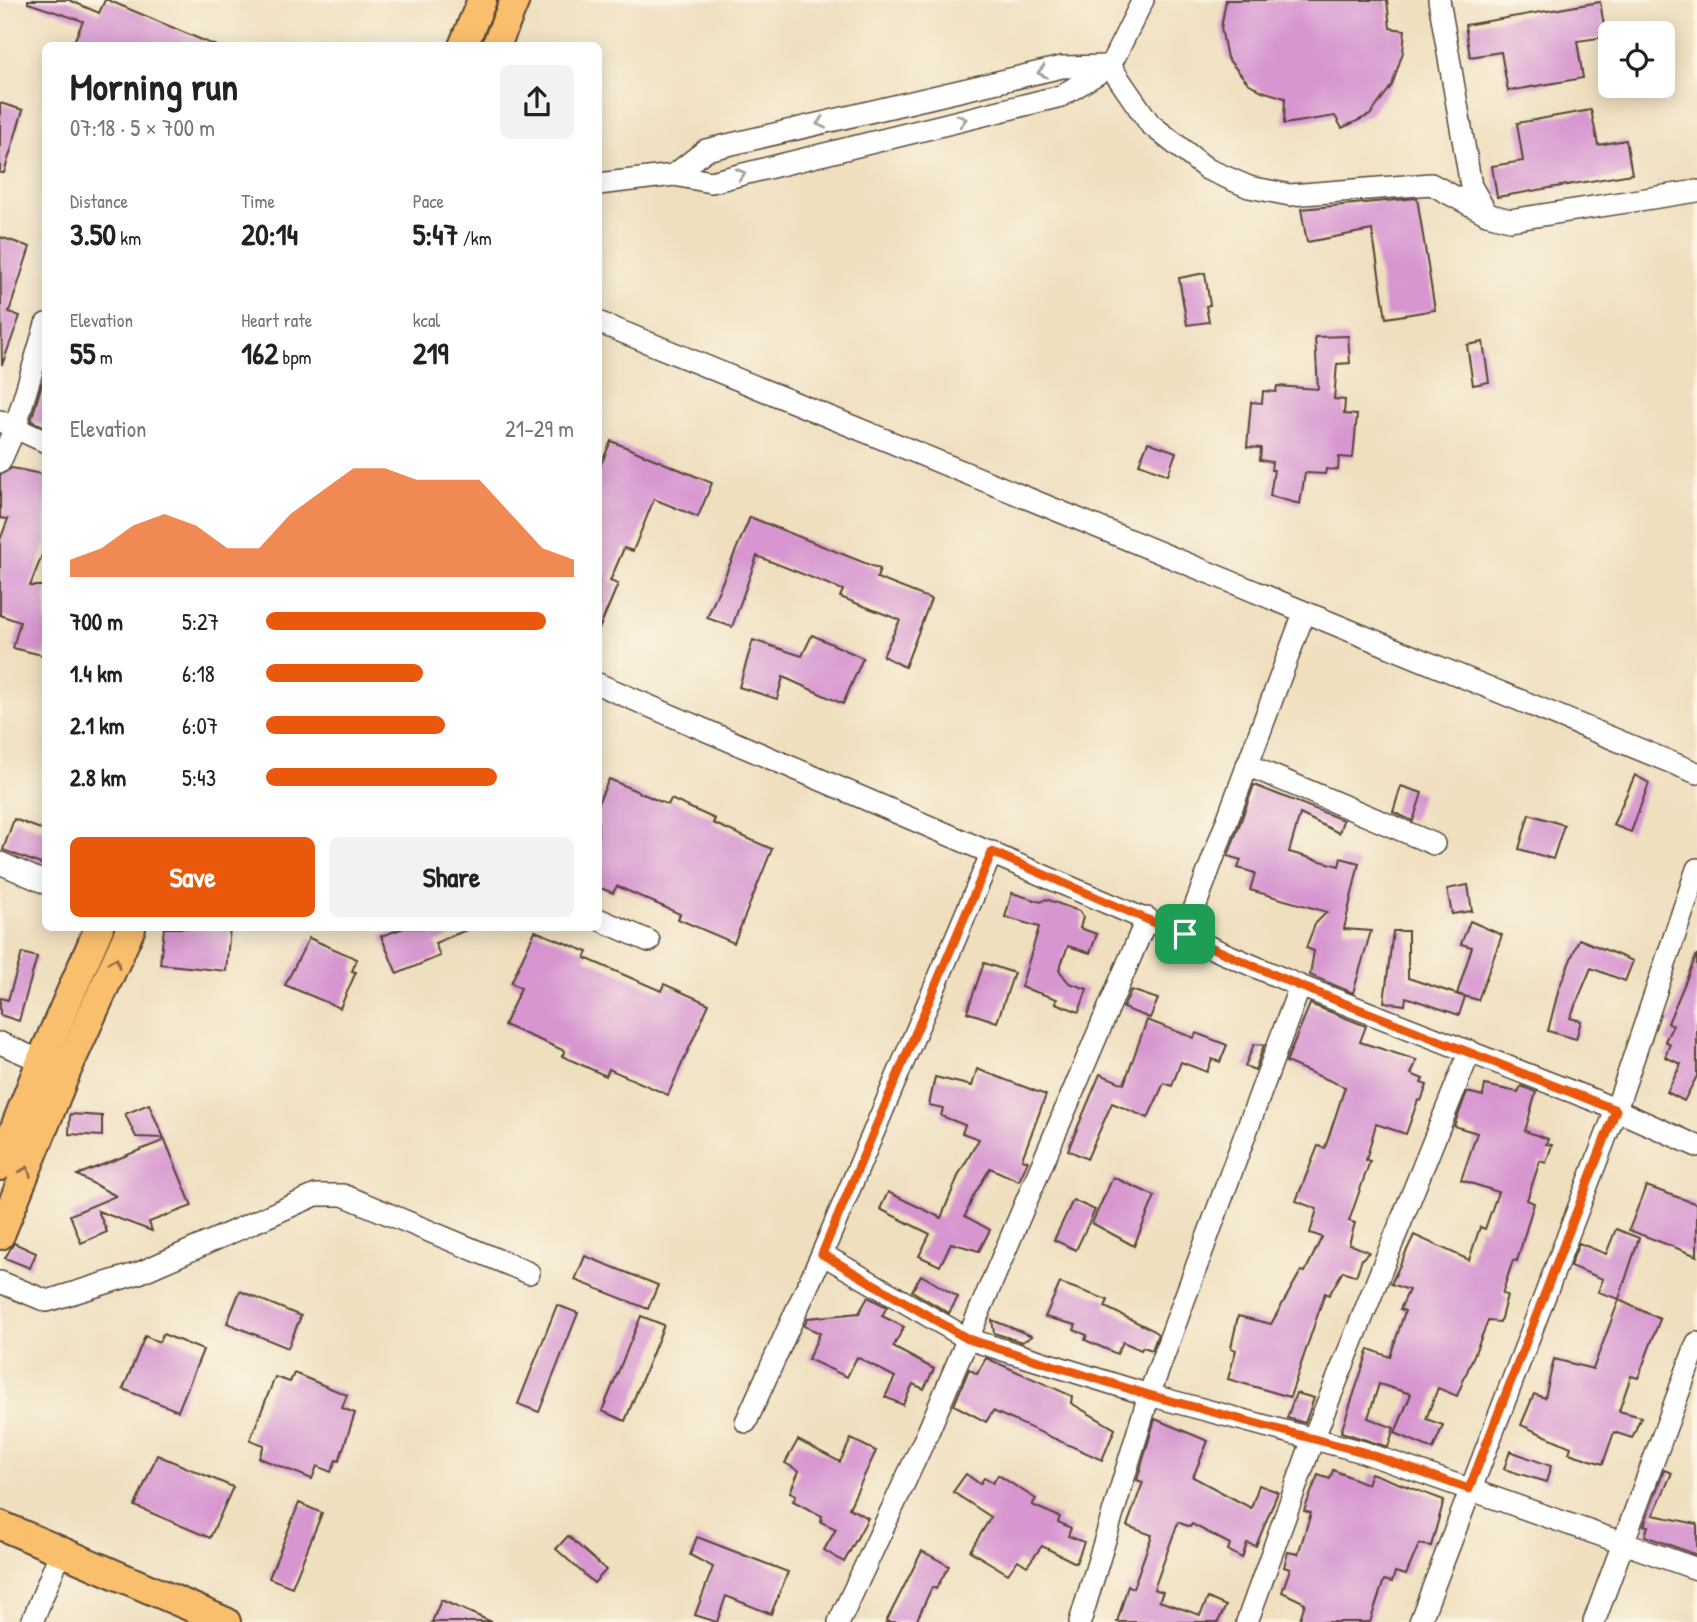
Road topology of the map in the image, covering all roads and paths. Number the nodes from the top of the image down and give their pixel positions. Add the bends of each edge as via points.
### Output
1 (482, 0) edge
2 (515, 0) edge
3 (1143, 0) edge
4 (1446, 1) edge
5 (465, 42) edge
6 (498, 42) edge
7 (1110, 66) junction
8 (674, 174) junction
9 (602, 183) edge
10 (1697, 191) edge
11 (1487, 214) junction
12 (602, 324) edge
13 (42, 334) edge
14 (7, 425) edge
15 (42, 440) edge
16 (0, 462) edge
17 (1304, 613) junction
18 (602, 686) edge
19 (1247, 765) junction
20 (1697, 773) edge
21 (1434, 844) dead end
22 (992, 852) junction
23 (0, 863) edge
24 (1697, 869) edge
25 (42, 881) edge
26 (1147, 918) junction
27 (602, 921) edge
28 (98, 931) edge
29 (130, 931) edge
30 (1185, 934) junction
31 (649, 941) dead end
32 (1300, 986) junction
33 (0, 1043) edge
34 (1469, 1051) junction
35 (41, 1061) junction
36 (1616, 1110) junction
37 (1697, 1146) edge
38 (0, 1166) edge
39 (0, 1235) edge
40 (822, 1254) junction
41 (529, 1273) dead end
42 (0, 1282) edge
43 (968, 1339) junction
44 (1697, 1343) edge
45 (1149, 1395) junction
46 (746, 1422) dead end
47 (1312, 1439) junction
48 (1469, 1489) junction
49 (0, 1525) edge
50 (1621, 1543) junction
51 (61, 1551) junction
52 (1697, 1569) edge
53 (32, 1622) edge
54 (226, 1622) edge
55 (839, 1622) edge
56 (1080, 1622) edge
57 (1247, 1622) edge
58 (1420, 1622) edge
59 (1594, 1622) edge

1 - 5 main road
2 - 6 main road
3 - 7 street
4 - 11 street via 1471,186
7 -> 8 street via 1062,67 706,150
8 -> 7 street via 711,181 1061,96
7 - 11 street via 1150,124 1207,169 1249,187 1290,195 1431,184
8 - 9 street
10 - 11 street via 1510,220
12 - 17 street
13 - 14 street
14 - 15 street
14 - 16 street
17 - 19 street
17 - 20 street
18 - 22 street
19 - 21 street
19 - 30 street
22 - 26 street
22 - 40 street
23 - 25 street
24 - 36 street
26 - 30 street
26 - 43 street
27 - 31 street
28 - 35 main road
39 -> 29 main road
30 - 32 street
32 - 34 street
32 - 45 street
33 - 35 street
34 - 36 street
34 - 47 street
35 - 38 main road
36 - 37 street
36 - 48 street
40 - 43 street
40 - 46 street
41 - 42 street via 343,1195 316,1195 139,1273 47,1301
43 - 45 street
43 - 55 street
44 - 50 street
45 - 47 street
45 - 56 street
47 - 48 street
47 - 57 street
48 - 50 street
48 - 58 street
49 - 51 main road
50 - 52 street
50 - 59 street
51 - 53 street
51 - 54 main road

